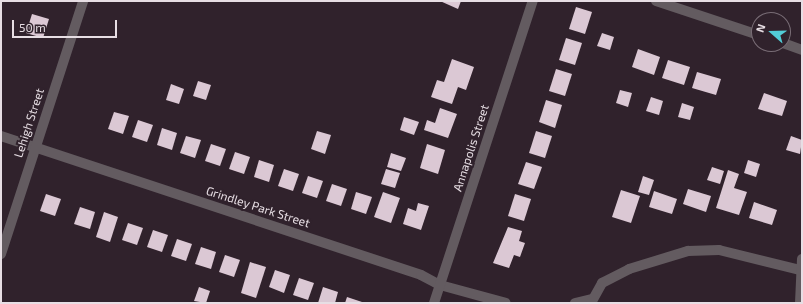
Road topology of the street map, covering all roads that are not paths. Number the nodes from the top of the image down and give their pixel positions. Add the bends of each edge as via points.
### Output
1 (84, 1) edge
2 (533, 1) edge
3 (656, 1) edge
4 (751, 32) edge
5 (791, 46) edge
6 (802, 50) edge
7 (1, 136) edge
8 (35, 147) junction
9 (1, 254) edge
10 (802, 259) edge
11 (800, 270) junction
12 (440, 285) junction
13 (592, 301) edge
14 (434, 303) edge
15 (506, 303) edge
16 (575, 303) edge
17 (800, 303) edge

1 - 8 street, Lehigh Street
2 - 12 street, Annapolis Street
3 - 4 street
5 - 6 street
7 - 8 street, Grindley Park Street
8 - 9 street, Lehigh Street
8 - 12 street, Grindley Park Street via 421,275
10 - 11 street
11 - 13 street via 719,250 688,250 629,269 602,283
11 - 17 street
12 - 14 street, Annapolis Street
12 - 15 street, Grindley Park Street
13 - 16 street

